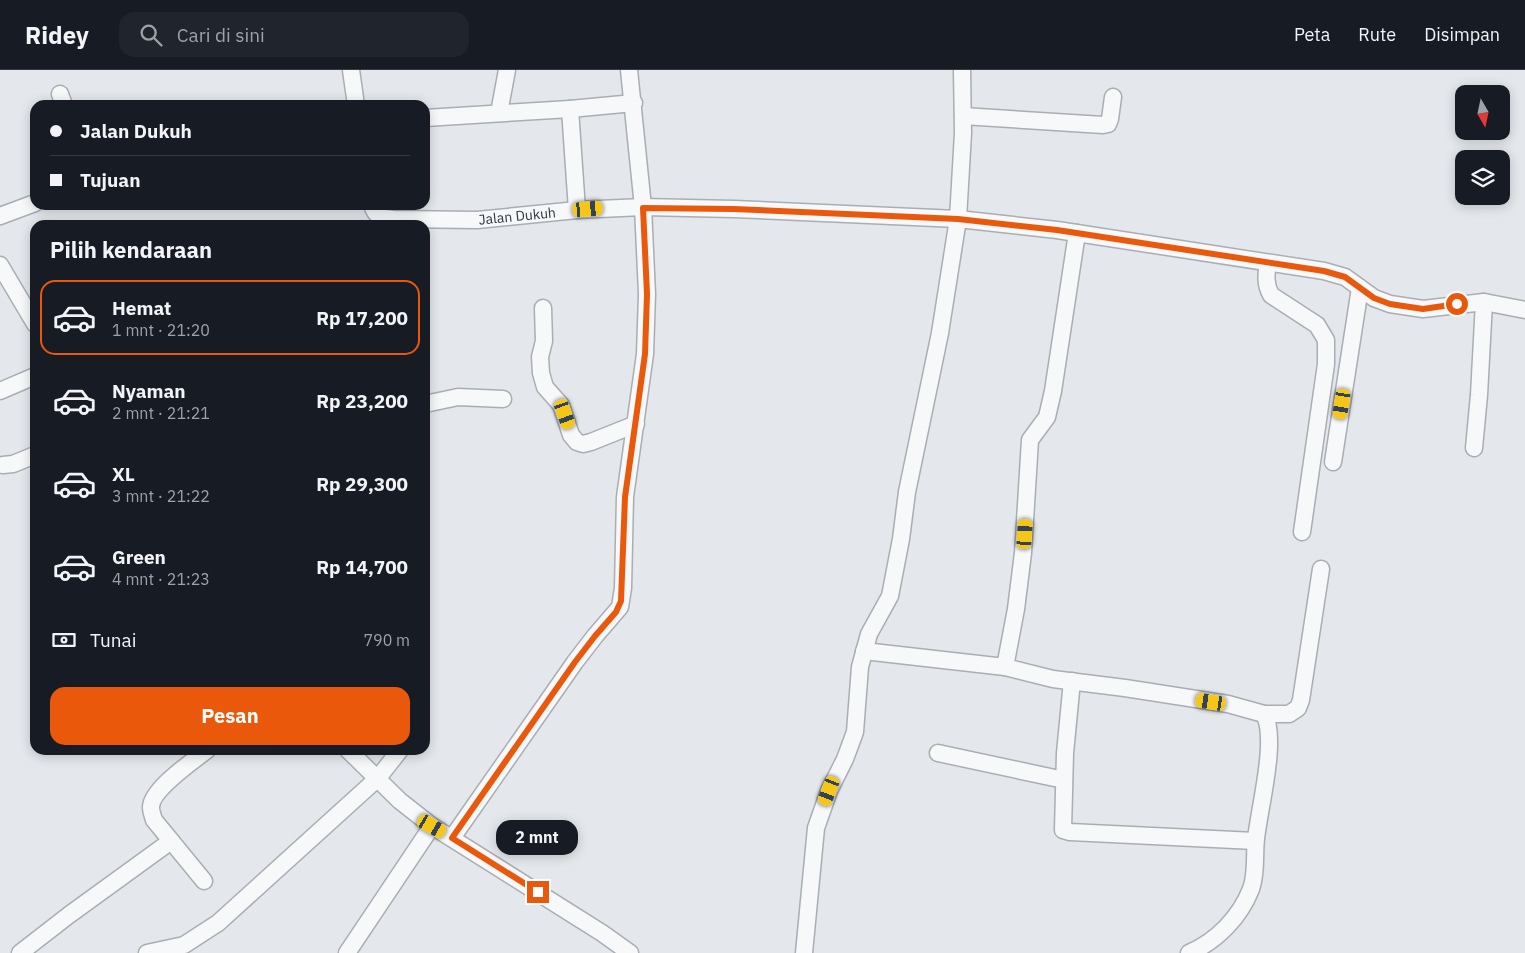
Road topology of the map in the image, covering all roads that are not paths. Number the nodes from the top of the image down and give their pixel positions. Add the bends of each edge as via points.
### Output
1 (351, 70) edge
2 (507, 70) edge
3 (629, 70) edge
4 (962, 70) edge
5 (1112, 97) dead end
6 (355, 100) edge
7 (634, 103) junction
8 (570, 109) junction
9 (499, 113) junction
10 (963, 116) junction
11 (430, 118) edge
12 (30, 205) edge
13 (643, 208) junction
14 (373, 210) edge
15 (577, 210) junction
16 (0, 216) edge
17 (958, 219) junction
18 (1077, 233) junction
19 (1268, 263) junction
20 (0, 265) edge
21 (1360, 288) junction
22 (1484, 302) junction
23 (543, 308) dead end
24 (1525, 310) edge
25 (30, 316) edge
26 (30, 378) edge
27 (0, 391) edge
28 (503, 399) dead end
29 (430, 403) edge
30 (636, 424) junction
31 (1474, 448) dead end
32 (30, 458) edge
33 (1333, 462) dead end
34 (3, 465) dead end
35 (1302, 532) dead end
36 (1321, 569) dead end
37 (864, 651) junction
38 (1005, 667) junction
39 (1072, 681) junction
40 (1264, 714) junction
41 (938, 753) dead end
42 (201, 755) edge
43 (353, 755) edge
44 (396, 755) edge
45 (378, 778) junction
46 (1064, 780) junction
47 (432, 826) junction
48 (452, 838) junction
49 (171, 840) junction
50 (1255, 841) junction
51 (204, 881) dead end
52 (20, 953) edge
53 (147, 953) edge
54 (347, 953) edge
55 (630, 953) edge
56 (804, 953) edge
57 (1189, 953) edge

1 - 6 street
2 - 9 street
3 - 7 street
4 - 10 street
5 - 10 street via 1110,120 1103,125
7 - 8 street
7 - 13 street
8 - 9 street
8 - 15 street
9 - 11 street
10 - 17 street
12 - 16 street
13 - 15 street, Jalan Dukuh
13 - 17 street, Jalan Dukuh
13 - 30 street via 646,327
14 - 15 street, Jalan Dukuh via 382,218 477,220
17 - 18 street, Jalan Dukuh
17 - 37 street via 940,333 907,492 902,539 890,596 869,634
18 - 19 street, Jalan Dukuh
18 - 38 street via 1047,417 1030,440 1023,553
19 - 21 street, Jalan Dukuh via 1324,271 1345,277
19 - 35 street via 1266,278 1271,295 1317,325 1326,340 1326,364
20 - 25 street
21 - 22 street, Jalan Dukuh via 1390,304 1417,308
21 - 33 street
22 - 24 street, Jalan Dukuh
22 - 31 street
23 - 30 street via 541,373 545,387 561,405 571,435 584,444
26 - 27 street
28 - 29 street via 458,397
30 - 48 street via 625,497 620,607 575,662
32 - 34 street
36 - 40 street via 1298,708 1289,714
37 - 38 street
37 - 56 street via 855,732 816,828
38 - 39 street
39 - 40 street via 1228,704
39 - 46 street
40 - 50 street via 1269,727 1269,752
41 - 46 street
42 - 49 street via 154,797 151,808 154,820
43 - 45 street
44 - 45 street
45 - 47 street via 400,801
45 - 53 street via 218,922 184,946
46 - 50 street via 1062,828 1065,832
47 - 48 street
47 - 54 street
48 - 55 street
49 - 51 street
49 - 52 street
50 - 57 street via 1252,888 1243,904 1217,936

